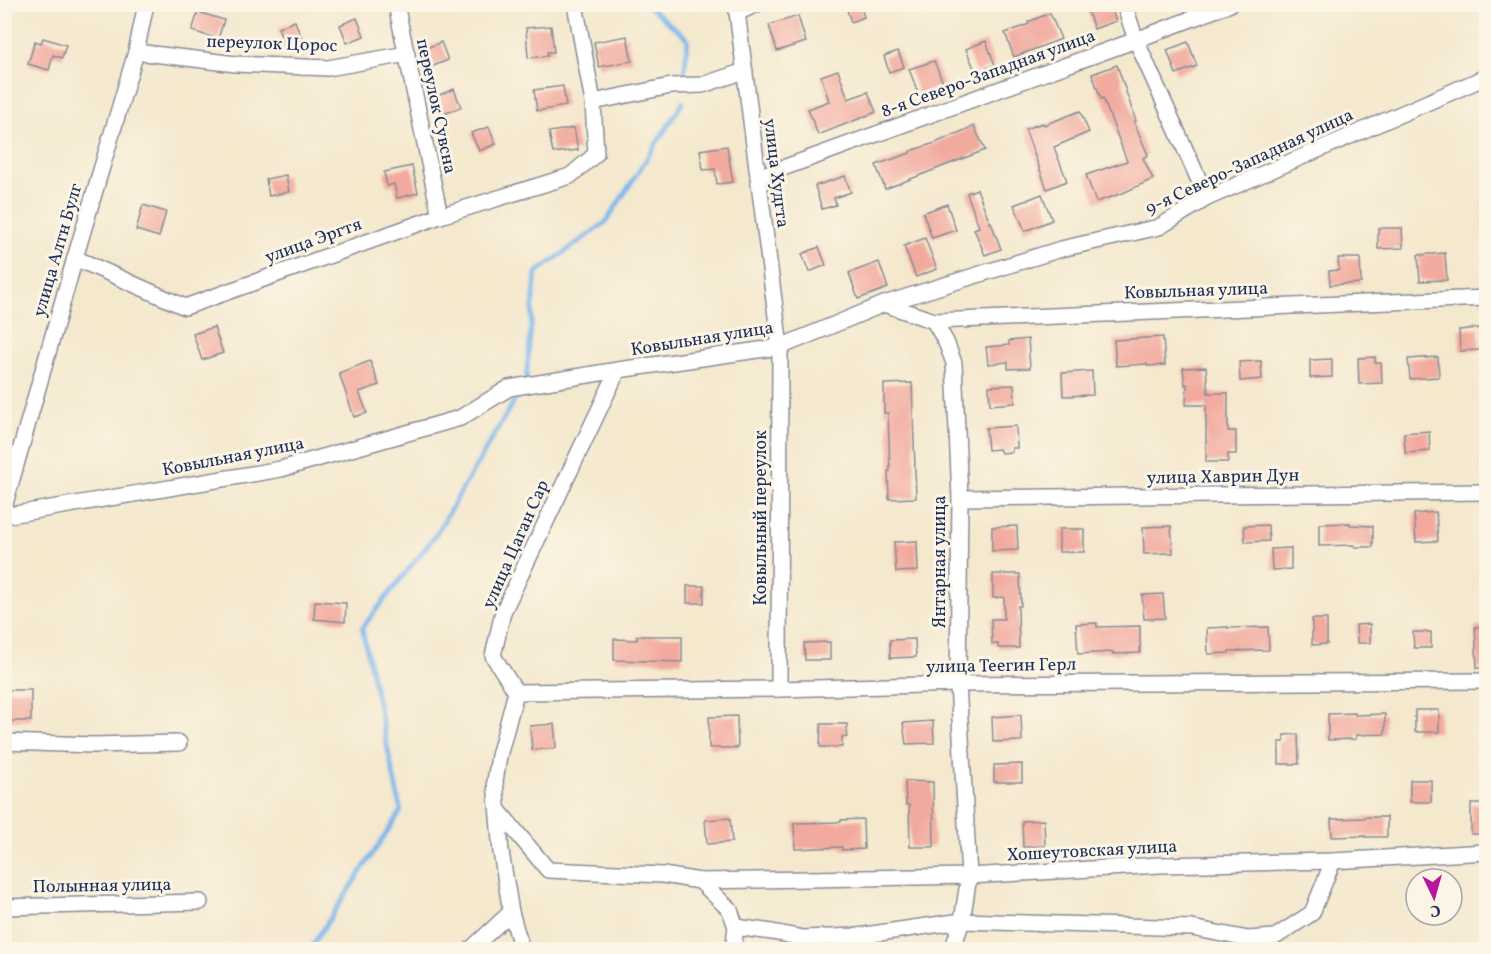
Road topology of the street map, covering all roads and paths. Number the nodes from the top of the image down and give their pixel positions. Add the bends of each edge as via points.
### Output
1 (146, 4) edge
2 (396, 4) edge
3 (575, 4) edge
4 (757, 4) edge
5 (1124, 4) edge
6 (1230, 4) edge
7 (737, 8) edge
8 (1136, 40) junction
9 (136, 52) junction
10 (407, 54) junction
11 (745, 71) junction
12 (1486, 77) edge
13 (593, 102) junction
14 (758, 177) junction
15 (1207, 198) junction
16 (440, 216) junction
17 (75, 258) junction
18 (1486, 298) edge
19 (884, 304) junction
20 (934, 321) junction
21 (780, 347) junction
22 (618, 370) junction
23 (1486, 492) edge
24 (960, 498) junction
25 (4, 507) edge
26 (4, 516) edge
27 (1486, 681) edge
28 (958, 684) junction
29 (779, 689) junction
30 (516, 692) junction
31 (4, 742) edge
32 (179, 743) dead end
33 (498, 810) junction
34 (1486, 852) edge
35 (1333, 861) junction
36 (969, 876) junction
37 (700, 881) junction
38 (200, 902) dead end
39 (4, 907) edge
40 (511, 912) junction
41 (962, 921) junction
42 (736, 927) junction
43 (470, 950) edge
44 (522, 950) edge
45 (733, 950) edge
46 (952, 950) edge

1 - 9 street, улица Алтн Булг
2 - 10 street, переулок Сувсна
3 - 13 street
4 - 7 street
5 - 8 street
6 - 8 street, 8-я Северо-Западная улица
7 - 11 street, улица Худгта
8 - 14 street, 8-я Северо-Западная улица
8 - 15 street
9 - 10 street, переулок Цорос via 236,64 328,68
9 - 17 street, улица Алтн Булг
10 - 16 street, переулок Сувсна
11 - 13 street via 702,85 671,86
11 - 14 street, улица Худгта
12 - 15 street, 9-я Северо-Западная улица
13 - 16 street, улица Эргтя via 596,154 570,176
14 - 21 street, улица Худгта
15 - 19 street, 9-я Северо-Западная улица via 1160,227 1061,249
16 - 17 street, улица Эргтя via 185,307
17 - 25 street, улица Алтн Булг
18 - 20 street, Ковыльная улица
19 - 20 street, Ковыльная улица
19 - 21 street, Ковыльная улица
20 - 24 street, Янтарная улица via 954,363
21 - 22 street, Ковыльная улица
21 - 29 street, Ковыльный переулок
22 - 26 street, Ковыльная улица via 509,388 460,418 281,469
22 - 30 street, улица Цаган Сар via 503,612 493,656
23 - 24 street, улица Хаврин Дун
24 - 28 street, Янтарная улица
27 - 28 street, улица Теегин Герл
28 - 29 street, улица Теегин Герл
28 - 36 street, Янтарная улица
29 - 30 street, улица Теегин Герл
30 - 33 street via 495,781
31 - 32 street
33 - 37 street, Хошеутовская улица via 548,870 663,875
33 - 40 street
34 - 35 street, Хошеутовская улица
35 - 36 street, Хошеутовская улица via 1160,865
35 - 41 street via 1312,913 1275,937 1248,939 1192,928
36 - 37 street, Хошеутовская улица
36 - 41 street, Янтарная улица
37 - 42 street via 730,910
38 - 39 street, Полынная улица
40 - 43 street
40 - 44 street
41 - 42 street via 858,936 803,938
41 - 46 street, Янтарная улица
42 - 45 street

